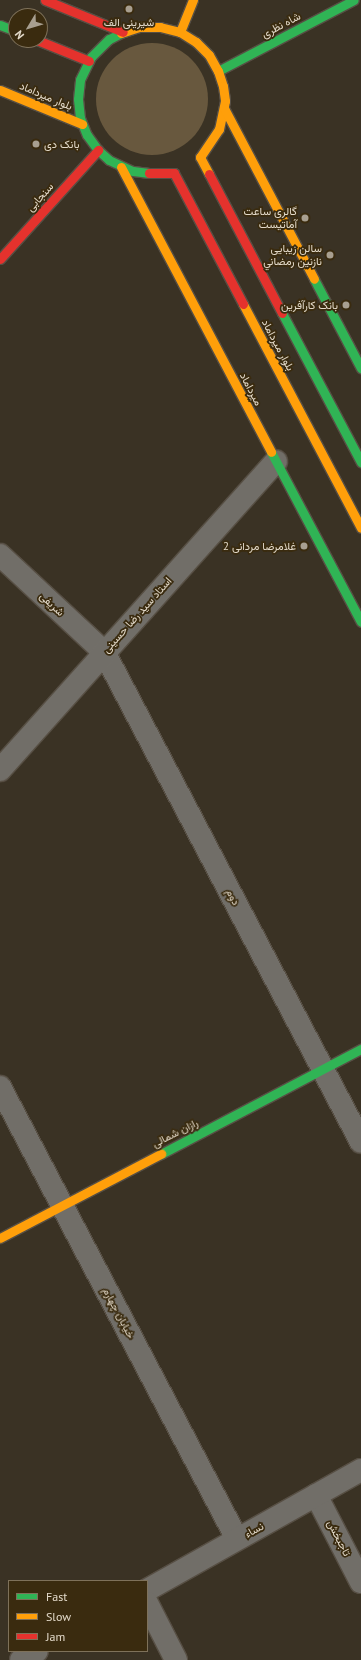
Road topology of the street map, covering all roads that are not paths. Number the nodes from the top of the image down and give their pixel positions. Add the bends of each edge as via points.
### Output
1 (45, 0) edge
2 (193, 0) edge
3 (354, 0) edge
4 (123, 32) junction
5 (180, 32) junction
6 (48, 44) edge
7 (89, 61) junction
8 (218, 71) junction
9 (0, 90) edge
10 (224, 108) junction
11 (82, 124) junction
12 (98, 150) junction
13 (121, 167) junction
14 (0, 259) edge
15 (361, 368) edge
16 (276, 461) junction
17 (361, 462) edge
18 (361, 528) edge
19 (0, 555) edge
20 (361, 622) edge
21 (104, 652) junction
22 (0, 770) edge
23 (361, 1049) edge
24 (323, 1070) junction
25 (0, 1087) edge
26 (361, 1142) edge
27 (63, 1205) junction
28 (0, 1238) edge
29 (361, 1470) edge
30 (316, 1495) junction
31 (237, 1539) junction
32 (361, 1582) edge
33 (148, 1589) edge
34 (148, 1605) edge
35 (35, 1652) edge
36 (21, 1660) edge
37 (176, 1660) edge

1 - 4 main road
2 - 5 main road
3 - 8 main road, شاه نظری
4 - 5 main road via 140,27 160,27
4 - 7 main road via 109,39
5 - 8 main road via 196,42 209,55
6 - 7 main road
7 - 11 main road via 80,80 78,99
8 - 10 main road via 223,86
9 - 11 main road, بلوار میرداماد
10 - 15 main road
10 - 17 main road, بلوار میرداماد via 219,129 200,157
11 - 12 main road
12 - 13 main road
12 - 14 main road, سنجابی
13 - 16 main road, میرداماد
13 - 18 main road, بلوار میرداماد via 147,173 174,173
16 - 20 main road, میرداماد
16 - 21 street, استاد سید رضا حسینی
19 - 21 street, شریفی
21 - 22 street, استاد سید رضا حسینی
21 - 24 street, دوم
23 - 24 main road, رازان شمالی
24 - 26 street, دوم
24 - 27 main road, رازان شمالی
25 - 27 street, خیابان چهارم
27 - 28 main road, رازان شمالی
27 - 31 street, خیابان چهارم
29 - 30 street, نساء
30 - 31 street, نساء
30 - 32 street, تاجبخش
31 - 33 street, نساء
34 - 37 street
35 - 36 street

